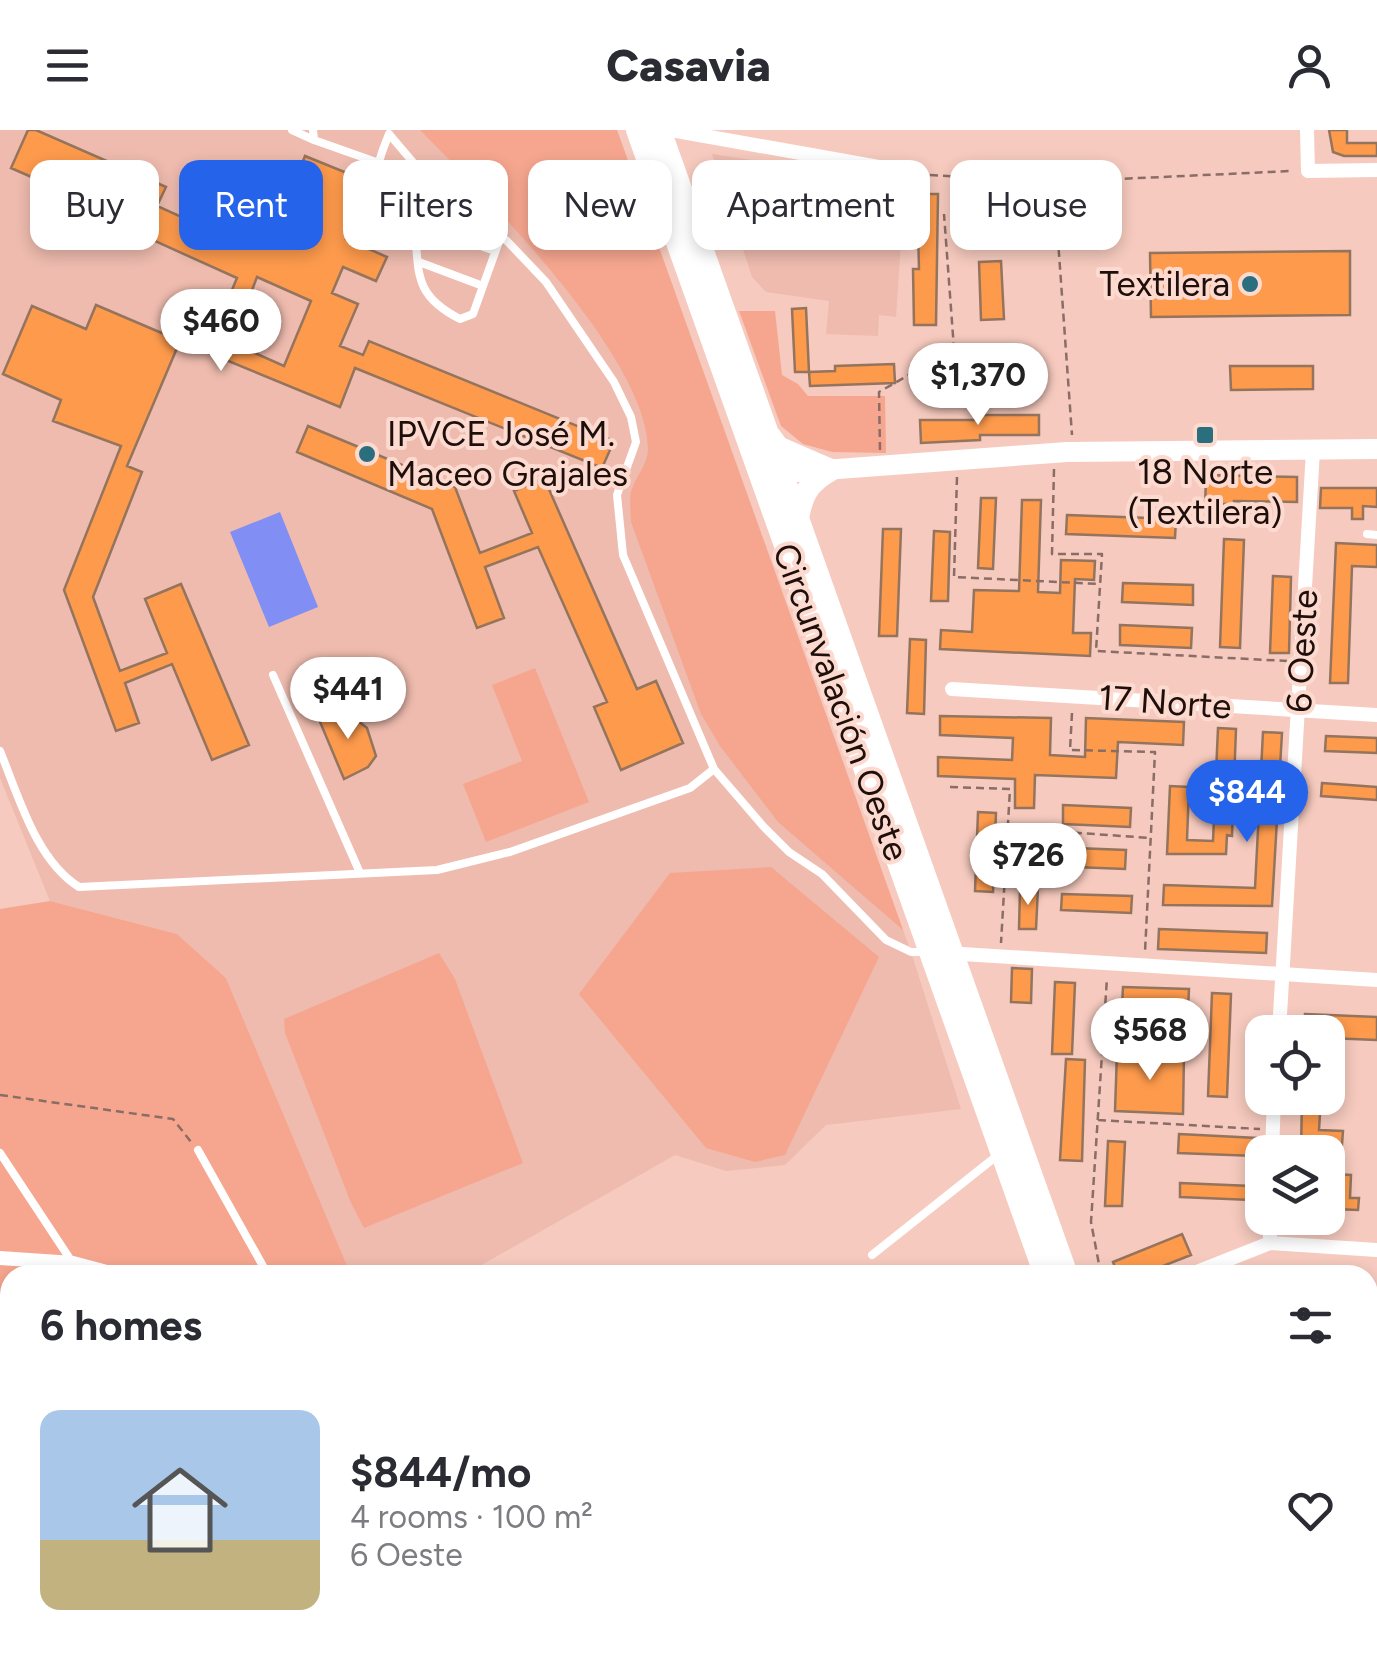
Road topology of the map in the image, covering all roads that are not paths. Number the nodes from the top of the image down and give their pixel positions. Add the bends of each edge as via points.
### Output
1 (292, 130) edge
2 (637, 130) edge
3 (660, 130) edge
4 (671, 130) edge
5 (1307, 130) edge
6 (389, 132) edge
7 (314, 135) edge
8 (372, 160) edge
9 (378, 160) edge
10 (412, 160) edge
11 (839, 160) edge
12 (1377, 170) edge
13 (508, 244) edge
14 (418, 250) edge
15 (495, 251) edge
16 (419, 262) junction
17 (483, 286) junction
18 (765, 430) junction
19 (1377, 449) edge
20 (1314, 450) junction
21 (831, 470) junction
22 (770, 474) junction
23 (798, 522) junction
24 (273, 675) dead end
25 (952, 689) dead end
26 (1299, 710) junction
27 (1377, 715) edge
28 (0, 752) edge
29 (714, 769) junction
30 (360, 873) junction
31 (941, 952) junction
32 (1283, 974) junction
33 (1377, 980) edge
34 (1280, 1015) edge
35 (198, 1150) road end
36 (1011, 1150) junction
37 (0, 1153) edge
38 (1270, 1235) edge
39 (1270, 1244) junction
40 (1377, 1250) edge
41 (872, 1255) dead end
42 (0, 1258) edge
43 (72, 1263) junction
44 (80, 1265) edge
45 (262, 1265) edge
46 (1042, 1265) edge
47 (1063, 1265) edge
48 (1215, 1265) edge

1 - 7 lane
2 - 22 main road, Circunvalación Oeste
3 - 18 main road, Circunvalación Oeste
4 - 11 street
5 - 12 street via 1308,171
6 - 9 lane
6 - 10 lane
7 - 8 lane
13 - 29 lane via 546,282 631,416 636,442 617,495 624,555
14 - 16 lane
15 - 17 lane
16 - 17 lane
16 - 17 lane via 422,289 460,319 474,314
18 - 21 main road via 778,447
18 - 22 main road, Circunvalación Oeste
19 - 20 main road
20 - 21 main road via 1064,452
20 - 26 street, 6 Oeste
21 - 22 main road
21 - 23 main road via 812,480
22 - 23 main road, Circunvalación Oeste
22 - 31 main road, Circunvalación Oeste
23 - 31 main road, Circunvalación Oeste
24 - 30 lane
25 - 26 street, 17 Norte
26 - 27 street, 17 Norte
26 - 32 street, 6 Oeste
28 - 30 lane via 34,832 62,876 79,887
29 - 30 lane via 690,788 510,852 437,870
29 - 31 lane via 788,852 822,874 886,940 911,952
31 - 32 street
31 - 36 main road, Circunvalación Oeste
32 - 33 street
32 - 34 street, 6 Oeste
35 - 45 lane
36 - 41 lane
36 - 46 main road, Circunvalación Oeste
36 - 47 main road, Circunvalación Oeste
37 - 43 lane
38 - 39 street
39 - 40 street
39 - 48 street
42 - 43 street
43 - 44 street

